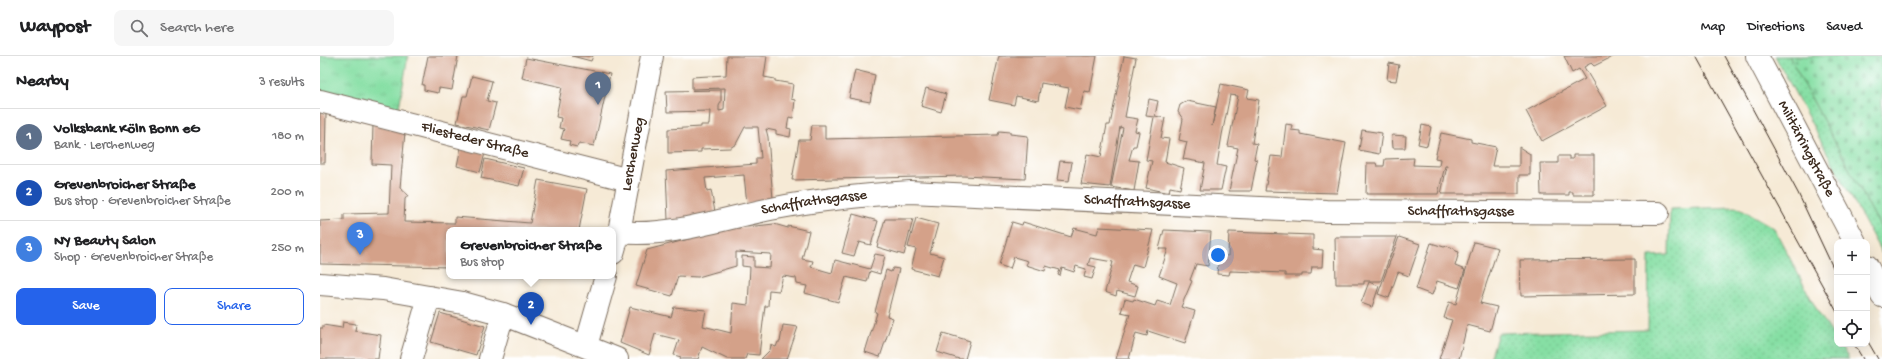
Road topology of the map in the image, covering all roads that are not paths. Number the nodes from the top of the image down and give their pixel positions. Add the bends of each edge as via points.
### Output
1 (652, 56) edge
2 (1757, 56) edge
3 (320, 101) edge
4 (629, 180) junction
5 (1658, 213) dead end
6 (620, 232) junction
7 (1853, 239) edge
8 (616, 244) edge
9 (1870, 272) edge
10 (606, 279) edge
11 (320, 284) edge
12 (1882, 296) edge
13 (429, 297) junction
14 (503, 314) junction
15 (599, 354) edge
16 (411, 359) edge
17 (490, 359) edge

1 - 4 street, Lerchenweg
2 - 7 street, Militärringstraße
3 - 4 street, Fliesteder Straße
4 - 6 street, Lerchenweg
5 - 6 street, Schaffrathsgasse via 1326,211 910,192 841,197 684,228 644,233
6 - 8 street, Lerchenweg
9 - 12 street
10 - 15 street
11 - 13 street via 383,289
13 - 14 street
13 - 16 street
14 - 15 street
14 - 17 street

